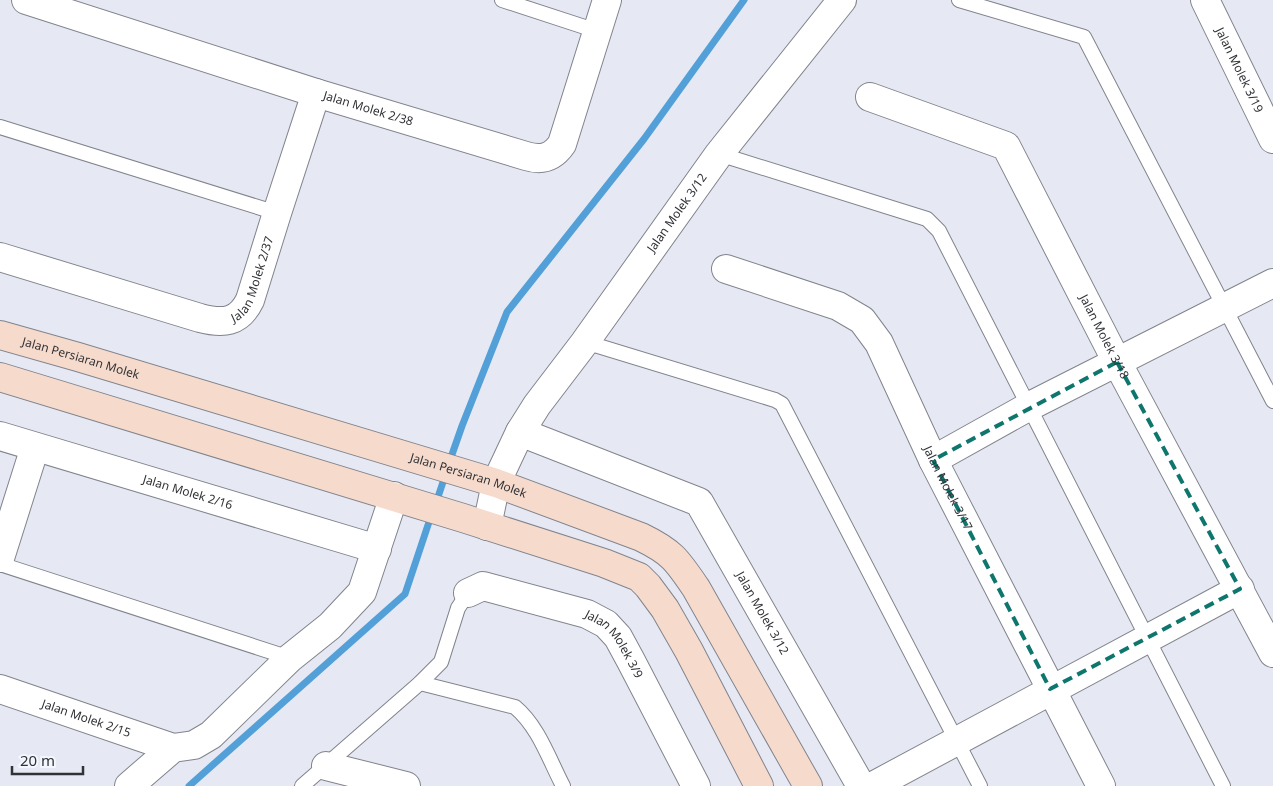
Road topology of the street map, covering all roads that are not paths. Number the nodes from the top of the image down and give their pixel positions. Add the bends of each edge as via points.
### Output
1 (26, 0) edge
2 (502, 0) edge
3 (607, 0) edge
4 (842, 0) edge
5 (959, 0) edge
6 (1204, 0) edge
7 (597, 31) junction
8 (316, 93) junction
9 (870, 97) dead end
10 (0, 127) edge
11 (1273, 140) edge
12 (718, 154) junction
13 (277, 213) junction
14 (0, 257) edge
15 (726, 269) dead end
16 (1273, 283) edge
17 (1224, 308) junction
18 (0, 335) edge
19 (585, 342) junction
20 (1117, 362) junction
21 (0, 377) edge
22 (1273, 401) edge
23 (1028, 407) junction
24 (520, 432) junction
25 (0, 436) edge
26 (35, 447) junction
27 (933, 460) junction
28 (484, 480) junction
29 (400, 498) junction
30 (475, 522) junction
31 (377, 549) junction
32 (0, 558) edge
33 (0, 564) edge
34 (1240, 589) junction
35 (468, 593) joint
36 (1146, 638) junction
37 (1273, 653) edge
38 (290, 658) junction
39 (420, 683) junction
40 (0, 689) edge
41 (1050, 689) junction
42 (956, 742) junction
43 (173, 748) junction
44 (326, 766) junction
45 (129, 786) edge
46 (302, 786) edge
47 (406, 786) edge
48 (563, 786) edge
49 (696, 786) edge
50 (759, 786) edge
51 (808, 786) edge
52 (861, 786) edge
53 (873, 786) edge
54 (980, 786) edge
55 (1101, 786) edge
56 (1223, 786) edge

1 - 8 street, Jalan Molek 2/38
2 - 7 lane
3 - 7 street, Jalan Molek 2/38
4 - 12 street, Jalan Molek 3/12
5 - 17 lane via 1084,37
6 - 11 street, Jalan Molek 3/19
7 - 8 street, Jalan Molek 2/38 via 562,144 554,154 545,158 533,158
8 - 13 street, Jalan Molek 2/37
9 - 20 street, Jalan Molek 3/18 via 1006,146
10 - 13 lane
12 - 19 street, Jalan Molek 3/12
12 - 23 lane via 927,218 939,231
13 - 14 street, Jalan Molek 2/37 via 246,309 222,322
15 - 27 street, Jalan Molek 3/17 via 838,306 862,320 879,342
16 - 17 street
17 - 20 street
17 - 22 lane
18 - 28 main road, Jalan Persiaran Molek
19 - 24 street, Jalan Molek 3/12
19 - 42 lane via 782,404
20 - 23 street
20 - 34 street, Jalan Molek 3/18
21 - 29 main road
23 - 27 street
23 - 36 lane
24 - 28 street, Jalan Molek 3/12
24 - 52 street, Jalan Molek 3/12 via 699,502
25 - 26 street, Jalan Molek 2/16
26 - 31 street, Jalan Molek 2/16
26 - 32 street
27 - 41 street, Jalan Molek 3/17
28 - 30 street, Jalan Molek 3/12
28 - 51 main road, Jalan Persiaran Molek via 641,537 676,559 696,588
29 - 30 main road
29 - 31 street
30 - 50 main road via 639,577 665,610 689,651
31 - 38 street via 362,592 330,626
33 - 38 lane
34 - 36 street
34 - 37 street, Jalan Molek 3/18
35 - 39 lane via 458,608 441,662
35 - 49 street, Jalan Molek 3/9 via 482,586 587,614 606,624 618,637
36 - 41 street
36 - 56 lane
38 - 43 street via 211,735 194,745
39 - 44 lane
39 - 48 lane via 515,707 533,728
40 - 43 street, Jalan Molek 2/15
41 - 42 street
41 - 55 street, Jalan Molek 3/17
42 - 53 street
42 - 54 lane
43 - 45 street
44 - 46 lane
44 - 47 street

